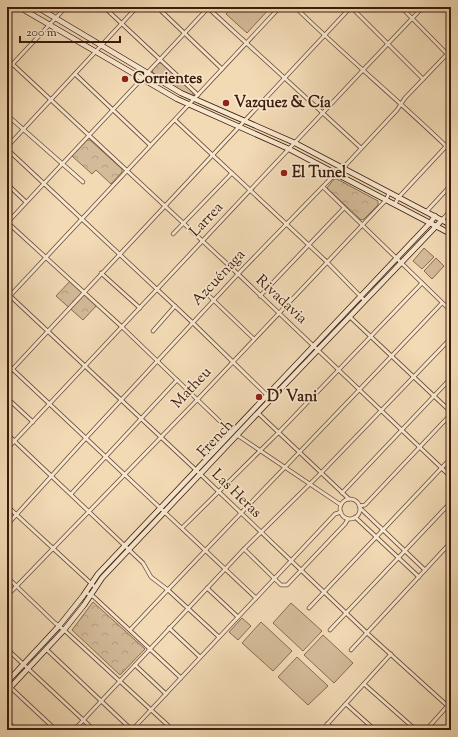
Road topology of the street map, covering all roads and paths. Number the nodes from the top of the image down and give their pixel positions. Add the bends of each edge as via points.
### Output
1 (19, 7) edge
2 (37, 7) edge
3 (66, 7) edge
4 (104, 7) edge
5 (137, 7) edge
6 (157, 7) edge
7 (208, 7) edge
8 (280, 7) edge
9 (295, 7) edge
10 (351, 7) edge
11 (401, 7) edge
12 (423, 7) edge
13 (55, 18) junction
14 (412, 18) junction
15 (50, 24) junction
16 (122, 24) junction
17 (184, 33) junction
18 (324, 35) junction
19 (247, 42) junction
20 (387, 43) junction
21 (102, 46) junction
22 (451, 50) edge
23 (96, 52) junction
24 (447, 54) junction
25 (451, 58) edge
26 (7, 59) edge
27 (160, 59) junction
28 (13, 64) junction
29 (222, 69) junction
30 (7, 70) edge
31 (363, 70) junction
32 (147, 73) junction
33 (75, 74) junction
34 (285, 77) junction
35 (141, 79) junction
36 (423, 79) junction
37 (198, 95) junction
38 (51, 100) junction
39 (194, 100) junction
40 (402, 103) junction
41 (188, 105) junction
42 (112, 110) junction
43 (323, 112) junction
44 (7, 115) edge
45 (175, 120) junction
46 (244, 121) junction
47 (238, 127) junction
48 (23, 130) junction
49 (89, 135) junction
50 (451, 141) edge
51 (295, 143) junction
52 (150, 145) junction
53 (446, 146) junction
54 (7, 148) edge
55 (361, 148) junction
56 (289, 150) junction
57 (213, 155) junction
58 (61, 164) junction
59 (343, 168) junction
60 (126, 171) junction
61 (232, 173) junction
62 (336, 173) junction
63 (83, 182) dead end
64 (43, 183) junction
65 (7, 184) edge
66 (451, 186) edge
67 (323, 187) junction
68 (250, 190) junction
69 (389, 193) junction
70 (398, 198) junction
71 (386, 200) junction
72 (26, 202) junction
73 (395, 204) junction
74 (164, 207) junction
75 (344, 208) junction
76 (451, 210) edge
77 (426, 212) junction
78 (434, 216) junction
79 (81, 219) junction
80 (442, 220) junction
81 (7, 222) edge
82 (430, 223) junction
83 (183, 224) junction
84 (286, 224) junction
85 (362, 225) junction
86 (451, 225) edge
87 (436, 226) junction
88 (173, 234) dead end
89 (451, 234) edge
90 (202, 242) junction
91 (308, 245) junction
92 (119, 254) junction
93 (46, 257) junction
94 (397, 258) junction
95 (327, 262) junction
96 (401, 263) junction
97 (101, 273) junction
98 (238, 274) junction
99 (422, 283) junction
100 (157, 290) junction
101 (84, 292) junction
102 (205, 292) dead end
103 (8, 296) edge
104 (260, 296) junction
105 (361, 297) junction
106 (214, 301) junction
107 (365, 301) junction
108 (442, 303) junction
109 (175, 306) junction
110 (140, 308) junction
111 (451, 311) edge
112 (278, 313) junction
113 (350, 317) junction
114 (193, 323) junction
115 (122, 327) junction
116 (48, 331) junction
117 (153, 331) dead end
118 (371, 337) junction
119 (451, 338) edge
120 (254, 339) junction
121 (314, 346) junction
122 (318, 350) junction
123 (392, 356) junction
124 (157, 361) junction
125 (232, 361) junction
126 (7, 364) edge
127 (85, 366) junction
128 (12, 369) junction
129 (339, 370) junction
130 (7, 374) edge
131 (414, 377) junction
132 (451, 378) edge
133 (177, 380) junction
134 (360, 390) junction
135 (269, 397) junction
136 (434, 397) junction
137 (7, 398) edge
138 (121, 400) junction
139 (197, 400) junction
140 (50, 403) junction
141 (381, 412) junction
142 (258, 413) junction
143 (451, 413) edge
144 (141, 418) junction
145 (33, 422) junction
146 (401, 430) junction
147 (232, 433) junction
148 (278, 433) junction
149 (7, 434) edge
150 (237, 435) junction
151 (160, 437) junction
152 (86, 438) junction
153 (15, 441) junction
154 (419, 447) junction
155 (7, 450) edge
156 (260, 451) junction
157 (300, 453) junction
158 (106, 456) junction
159 (451, 458) edge
160 (286, 468) junction
161 (441, 468) junction
162 (198, 472) junction
163 (322, 473) junction
164 (125, 474) junction
165 (51, 475) junction
166 (451, 477) edge
167 (310, 484) junction
168 (218, 492) junction
169 (342, 493) junction
170 (71, 494) junction
171 (349, 499) junction
172 (451, 502) edge
173 (341, 505) junction
174 (7, 506) edge
175 (360, 507) junction
176 (162, 510) junction
177 (89, 511) junction
178 (341, 512) junction
179 (240, 513) junction
180 (16, 515) junction
181 (355, 518) junction
182 (348, 519) junction
183 (7, 525) edge
184 (182, 528) junction
185 (383, 530) junction
186 (260, 532) junction
187 (376, 536) junction
188 (451, 542) edge
189 (124, 546) junction
190 (52, 549) junction
191 (244, 549) junction
192 (129, 550) junction
193 (205, 550) junction
194 (405, 551) junction
195 (399, 558) junction
196 (290, 561) junction
197 (225, 569) junction
198 (425, 570) junction
199 (300, 571) junction
200 (7, 577) edge
201 (419, 577) junction
202 (275, 578) junction
203 (91, 583) junction
204 (16, 586) junction
205 (96, 587) junction
206 (207, 588) junction
207 (168, 590) junction
208 (324, 592) junction
209 (88, 594) junction
210 (7, 596) edge
211 (256, 598) junction
212 (188, 608) junction
213 (309, 608) dead end
214 (346, 613) junction
215 (238, 618) junction
216 (59, 626) junction
217 (170, 628) junction
218 (64, 630) junction
219 (130, 630) junction
220 (330, 630) dead end
221 (367, 633) junction
222 (219, 637) junction
223 (7, 649) edge
224 (46, 649) junction
225 (150, 649) junction
226 (351, 650) dead end
227 (391, 654) junction
228 (200, 657) junction
229 (23, 664) junction
230 (135, 665) junction
231 (28, 669) junction
232 (181, 678) junction
233 (120, 681) junction
234 (7, 682) edge
235 (364, 684) junction
236 (9, 689) edge
237 (166, 694) junction
238 (101, 701) junction
239 (451, 702) edge
240 (346, 704) junction
241 (447, 706) junction
242 (451, 709) edge
243 (151, 710) junction
244 (83, 720) junction
245 (7, 721) edge
246 (327, 724) junction
247 (16, 730) edge
248 (56, 730) edge
249 (74, 730) edge
250 (94, 730) edge
251 (132, 730) edge
252 (173, 730) edge
253 (322, 730) edge
254 (334, 730) edge
255 (375, 730) edge
256 (416, 730) edge
257 (426, 730) edge

1 - 15 main road
2 - 13 main road
3 - 13 street
4 - 16 street
5 - 16 street
6 - 17 street
7 - 17 street
7 - 19 street
8 - 19 street
9 - 18 street
10 - 18 street
10 - 20 street
11 - 14 street
12 - 14 street, Larrea
13 - 15 street
13 - 21 main road
14 - 20 street, Larrea
14 - 24 street
15 - 23 main road
15 - 28 street
16 - 21 street
16 - 27 street
17 - 27 street
17 - 29 street
18 - 31 street
18 - 34 street
19 - 29 street
19 - 34 street
20 - 31 street, Larrea
20 - 36 street
21 - 23 street
21 - 32 main road
22 - 24 street, Azcuénaga
23 - 33 street
23 - 35 main road
24 - 25 street
24 - 36 street, Azcuénaga
26 - 28 street, Rivadavia
27 - 32 street
27 - 37 street
28 - 30 street
28 - 38 street, Rivadavia
29 - 37 street
31 - 40 street
31 - 43 street, Larrea
32 - 35 street
32 - 39 main road
33 - 38 street
33 - 42 street
34 - 43 street
34 - 46 street
35 - 41 main road
35 - 42 street
36 - 40 street, Azcuénaga
37 - 39 street
38 - 48 street
38 - 49 street, Rivadavia
39 - 41 street
39 - 46 main road
40 - 53 street
40 - 55 street, Azcuénaga
41 - 45 street
41 - 47 main road
42 - 49 street
42 - 52 street
43 - 51 street, Larrea
43 - 55 street
44 - 48 street
45 - 52 street
45 - 57 street
46 - 47 street
46 - 51 main road
47 - 56 main road
47 - 57 street
48 - 54 street
48 - 58 street
49 - 58 street
49 - 60 street, Rivadavia
50 - 53 street
51 - 56 street, Larrea
51 - 59 main road
52 - 60 street
53 - 70 street
54 - 64 street
55 - 59 street, Azcuénaga
56 - 62 main road
56 - 68 street, Larrea
57 - 61 street
57 - 74 street
58 - 63 street
58 - 64 street
59 - 62 street, Azcuénaga
59 - 69 main road
60 - 74 street, Rivadavia
60 - 79 street
61 - 68 street
61 - 83 street
62 - 67 street, Azcuénaga
62 - 71 main road
64 - 72 street
64 - 79 street
65 - 72 street
66 - 77 street
67 - 75 street
67 - 84 street, Azcuénaga
68 - 84 street
68 - 90 street, Larrea
69 - 70 main road
69 - 71 street, Matheu
70 - 73 street
70 - 77 main road
71 - 73 main road
71 - 85 street, Matheu
72 - 81 street
73 - 82 main road
74 - 83 street, Rivadavia
74 - 92 street
75 - 85 street
75 - 91 street
76 - 80 street, French
77 - 78 main road
78 - 80 main road
78 - 82 main road, French
79 - 92 street
79 - 93 street
80 - 86 main road
80 - 87 main road, French
81 - 93 street
82 - 87 main road
82 - 94 main road, French
83 - 88 street
83 - 90 street, Rivadavia
84 - 91 street
84 - 98 street, Azcuénaga
85 - 94 street
85 - 95 street, Matheu
87 - 89 main road
87 - 96 main road, French
90 - 98 street, Rivadavia
90 - 100 street, Larrea
91 - 95 street
91 - 104 street
92 - 97 street
92 - 100 street
93 - 101 street
93 - 103 street
94 - 96 street
94 - 105 main road, French
95 - 105 street
95 - 112 street, Matheu
96 - 99 street
96 - 107 main road, French
97 - 101 street
97 - 110 street
98 - 104 street, Rivadavia
98 - 106 street, Azcuénaga
99 - 108 street
99 - 118 street
100 - 109 street
100 - 110 street, Larrea
101 - 115 street
101 - 116 street
102 - 106 street
103 - 116 street, Las Heras
104 - 112 street, Rivadavia
105 - 107 street
105 - 121 main road, French
106 - 114 street, Azcuénaga
106 - 120 street
107 - 113 main road, French
108 - 111 street
108 - 123 street
109 - 114 street
109 - 117 street
110 - 115 street, Larrea
112 - 120 street, Matheu
112 - 121 street, Rivadavia
113 - 118 street
113 - 122 main road, French
114 - 124 street, Azcuénaga
114 - 125 street
115 - 124 street
115 - 127 street, Larrea
116 - 127 street, Las Heras
116 - 128 street
118 - 123 street
118 - 129 street
119 - 131 street
120 - 125 street, Matheu
121 - 122 street, Rivadavia
121 - 135 main road, French
122 - 129 street, Rivadavia
122 - 135 main road, French
123 - 131 street
123 - 134 street
124 - 133 street
124 - 138 street, Azcuénaga
125 - 135 street
125 - 139 street, Matheu
126 - 128 street
127 - 138 street, Las Heras
127 - 140 street, Larrea
128 - 130 street
128 - 140 street
129 - 134 street, Rivadavia
129 - 148 street
131 - 136 street
131 - 141 street
132 - 136 street
133 - 139 street
133 - 144 street
134 - 141 street, Rivadavia
134 - 157 street
135 - 142 main road, French
135 - 147 main road, French
136 - 143 street
136 - 146 street
137 - 145 street
138 - 144 street, Las Heras
138 - 152 street, Azcuénaga
139 - 147 street
139 - 151 street, Matheu
140 - 145 street, Larrea
140 - 152 street
141 - 146 street, Rivadavia
141 - 163 street
142 - 148 street
142 - 150 main road, French
143 - 154 street
144 - 151 street, Las Heras
144 - 158 street
145 - 153 street, Larrea
146 - 154 street, Rivadavia
146 - 169 street
147 - 162 main road, French
148 - 156 street
148 - 157 street
149 - 153 street
150 - 156 street
150 - 162 main road, French
151 - 162 street, Las Heras
151 - 164 street, Matheu
152 - 158 street
152 - 165 street, Azcuénaga
153 - 155 street, Larrea
153 - 165 street
154 - 161 street, Rivadavia
154 - 175 street via 365,505
156 - 160 street
156 - 168 street
157 - 160 street
157 - 163 street
158 - 164 street
158 - 170 street
159 - 161 street
160 - 167 street
160 - 179 street
161 - 166 street, Rivadavia
161 - 185 street
162 - 168 street, Las Heras
162 - 176 main road, French
163 - 167 street
163 - 169 street
164 - 176 street
164 - 177 street, Matheu
165 - 170 street
165 - 180 street, Azcuénaga
167 - 173 street
167 - 186 street
168 - 179 street, Las Heras
168 - 184 street
169 - 171 street
170 - 177 street
171 - 173 street
171 - 175 street
172 - 194 street
173 - 178 street
174 - 180 street
175 - 181 street
175 - 185 street
176 - 184 street
176 - 189 main road, French
176 - 192 main road, French
177 - 189 street
177 - 190 street, Matheu
178 - 182 street
178 - 196 street via 335,514
179 - 186 street, Las Heras
179 - 193 street
180 - 183 street, Azcuénaga
180 - 190 street
181 - 182 street
181 - 187 street
182 - 199 street
184 - 193 street
185 - 187 street
185 - 194 street
186 - 191 street
186 - 196 street, Las Heras
187 - 195 street
187 - 208 street
188 - 198 street
189 - 192 street
189 - 203 main road, French
190 - 203 street
190 - 204 street, Matheu
191 - 197 street
191 - 202 street
192 - 205 main road, French
192 - 207 street via 145,566 151,577
193 - 197 street
193 - 207 street
194 - 195 street
194 - 198 street
195 - 201 street
195 - 214 street
196 - 199 street, Las Heras
196 - 202 street
197 - 206 street
197 - 211 street
198 - 201 street
199 - 202 street via 287,585 282,585
199 - 208 street, Las Heras
200 - 204 street
201 - 221 street
202 - 211 street
203 - 205 street
203 - 209 main road, French
204 - 210 street, Matheu
204 - 216 street
205 - 209 main road, French
206 - 212 street
206 - 215 street
207 - 212 street
207 - 219 street
208 - 213 street
208 - 214 street, Las Heras
209 - 216 main road, French
209 - 218 main road, French
209 - 219 street
211 - 215 street
212 - 217 street
212 - 222 street
214 - 220 street
214 - 221 street, Las Heras
215 - 222 street
216 - 218 street
216 - 229 main road, French
217 - 225 street
217 - 228 street
218 - 224 main road, French
218 - 233 street
219 - 225 street
221 - 226 street
221 - 227 street, Las Heras
222 - 228 street
223 - 229 street
224 - 231 main road, French
224 - 238 street
225 - 230 street
225 - 232 street
227 - 235 street
227 - 241 street, Las Heras
228 - 232 street
229 - 231 street
229 - 234 main road, French
230 - 233 street
230 - 237 street
231 - 236 main road, French
231 - 244 street
232 - 237 street
233 - 238 street
233 - 243 street
235 - 240 street
235 - 256 street
236 - 248 street
237 - 243 street
238 - 244 street
238 - 251 street
239 - 241 street
240 - 246 street
240 - 255 street
241 - 242 street, Las Heras
241 - 257 street
243 - 251 street
243 - 252 street
244 - 249 street
244 - 250 street
245 - 247 street
246 - 253 street
246 - 254 street

